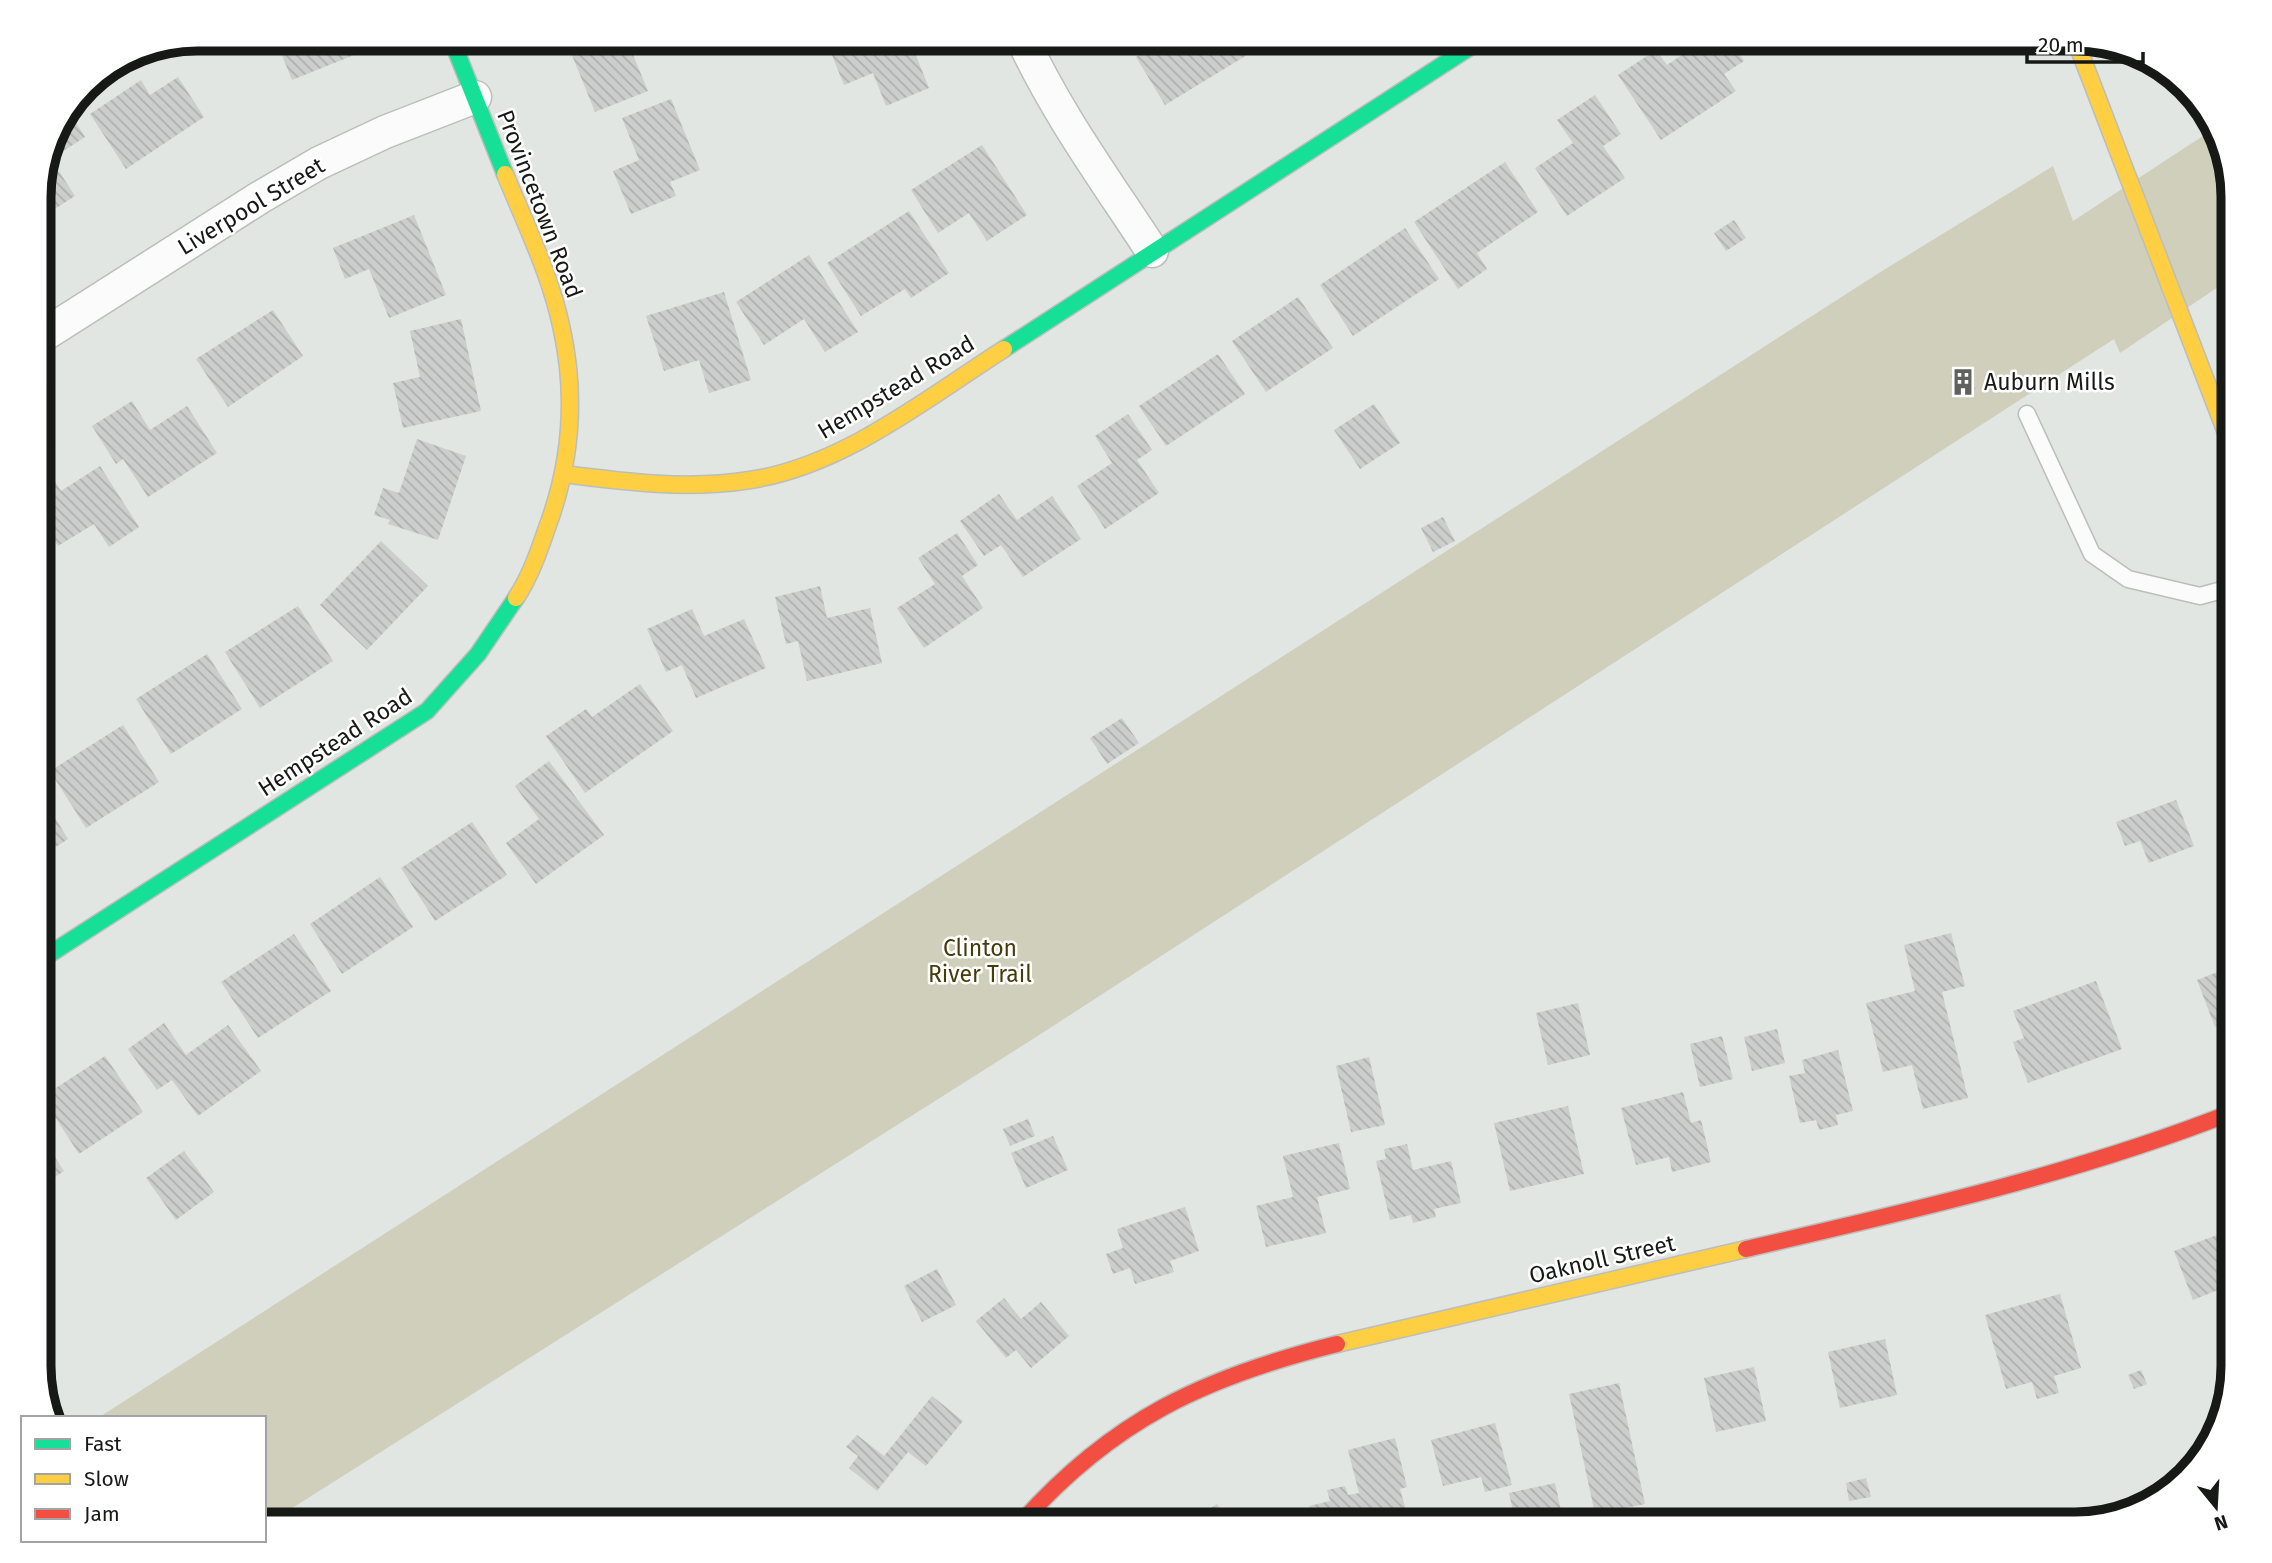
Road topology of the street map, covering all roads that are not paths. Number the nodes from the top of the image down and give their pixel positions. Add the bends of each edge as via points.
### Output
1 (456, 51) edge
2 (1028, 51) edge
3 (1463, 51) edge
4 (2081, 51) edge
5 (475, 97) junction
6 (1152, 251) junction
7 (51, 330) edge
8 (2027, 414) dead end
9 (2221, 417) edge
10 (564, 474) junction
11 (2221, 590) edge
12 (51, 953) edge
13 (2221, 1117) edge
14 (1032, 1512) edge

1 - 5 street, Provincetown Road
2 - 6 street
3 - 6 street, Hempstead Road
4 - 9 street
5 - 7 street, Liverpool Street via 319,163
5 - 10 street, Provincetown Road via 547,278 562,330 570,389
6 - 10 street, Hempstead Road via 870,435 810,464 775,475 678,486
8 - 11 lane via 2092,554 2128,579 2200,596
10 - 12 street, Hempstead Road via 529,578 478,654 427,711
13 - 14 street, Oaknoll Street via 2072,1170 1934,1206 1283,1357 1161,1407 1118,1434

